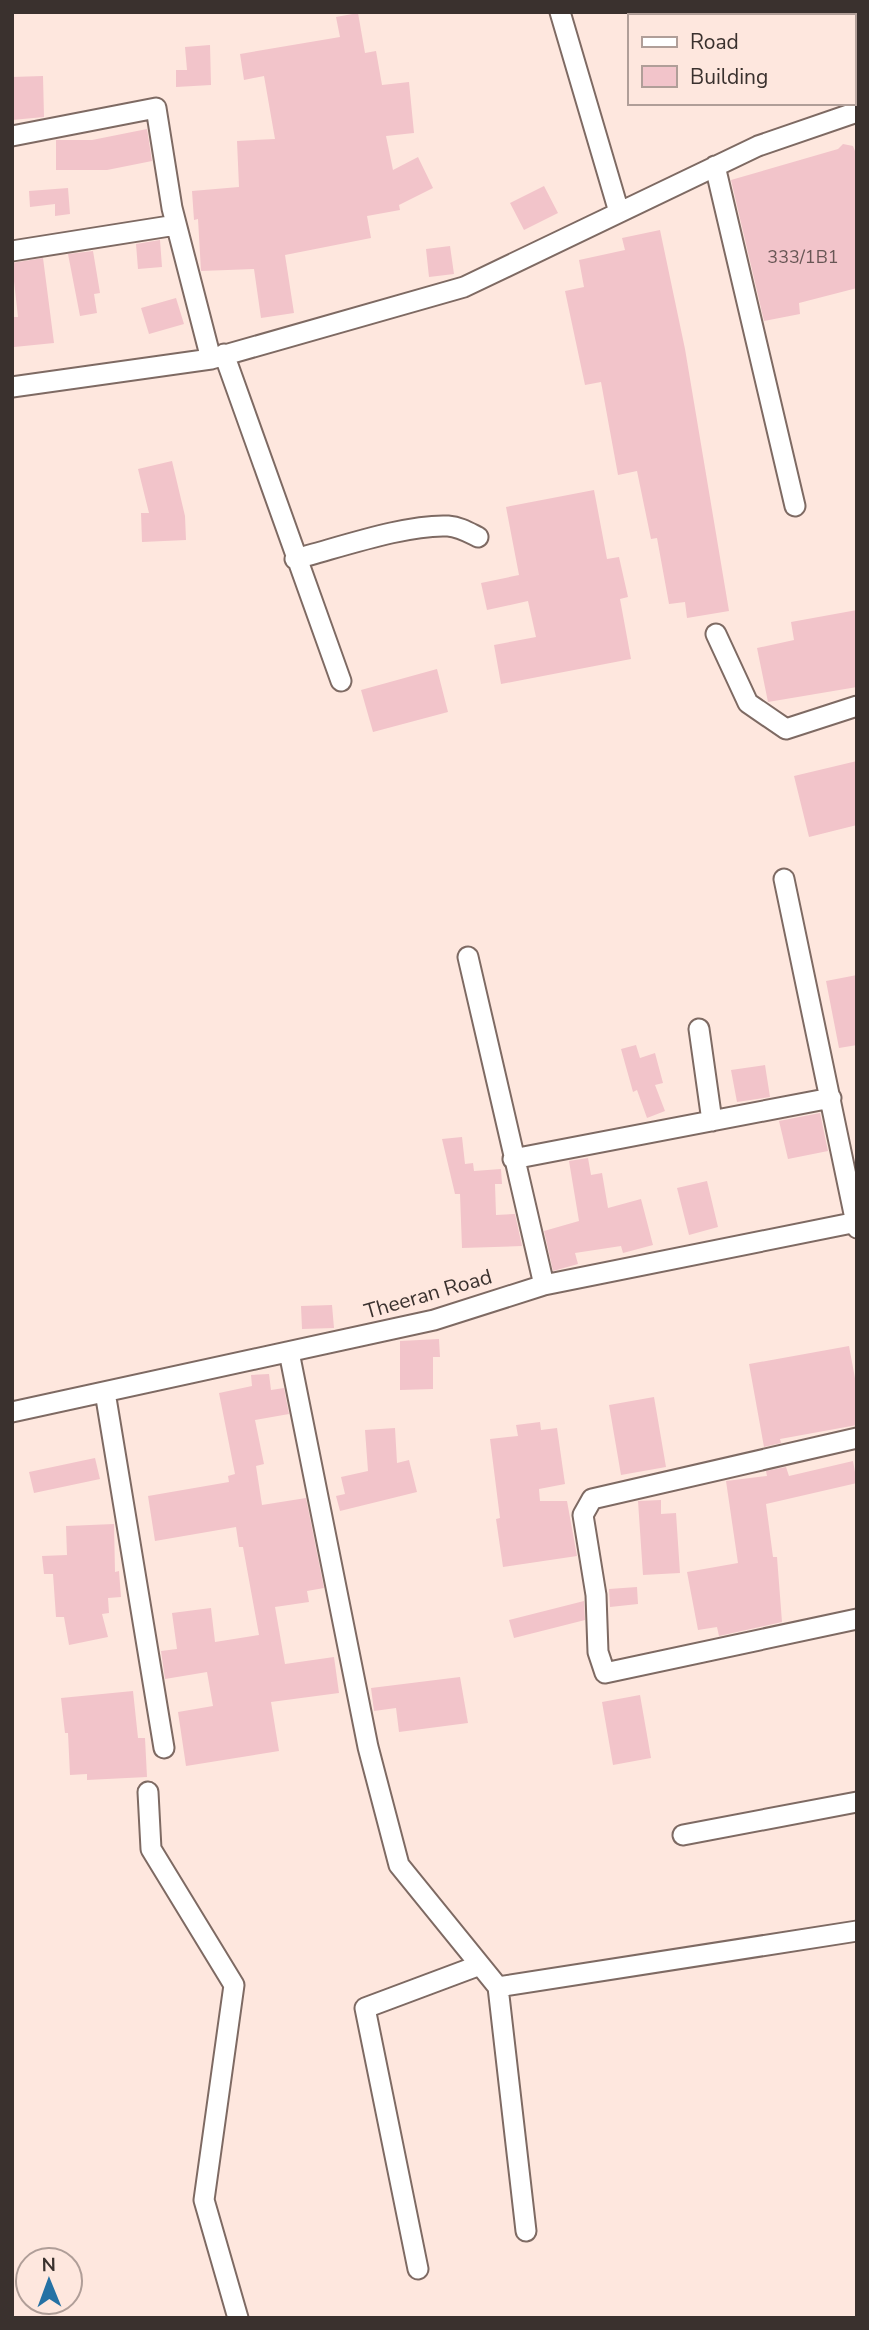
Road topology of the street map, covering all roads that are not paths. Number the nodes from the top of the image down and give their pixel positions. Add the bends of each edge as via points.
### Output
1 (560, 12) edge
2 (857, 112) edge
3 (12, 136) edge
4 (715, 166) junction
5 (619, 212) junction
6 (176, 225) junction
7 (12, 251) edge
8 (217, 356) junction
9 (12, 387) edge
10 (795, 506) dead end
11 (478, 537) dead end
12 (295, 559) junction
13 (716, 634) dead end
14 (341, 681) dead end
15 (857, 706) edge
16 (783, 879) dead end
17 (468, 957) dead end
18 (699, 1029) dead end
19 (831, 1098) junction
20 (712, 1121) junction
21 (513, 1159) junction
22 (856, 1224) edge
23 (544, 1285) junction
24 (289, 1352) junction
25 (105, 1392) junction
26 (12, 1412) edge
27 (857, 1438) edge
28 (857, 1619) edge
29 (164, 1748) dead end
30 (148, 1792) dead end
31 (857, 1802) edge
32 (682, 1835) dead end
33 (857, 1931) edge
34 (480, 1965) junction
35 (498, 1987) junction
36 (526, 2231) dead end
37 (418, 2269) dead end
38 (237, 2318) edge

1 - 5 street
2 - 4 street
3 - 6 street via 156,108
4 - 5 street
4 - 10 street
5 - 8 street via 464,287
6 - 7 street
6 - 8 street
8 - 9 street
8 - 12 street
11 - 12 street via 462,528 436,527
12 - 14 street
13 - 15 street via 748,703 786,729
16 - 19 street
17 - 21 street
18 - 20 street
19 - 20 street
19 - 22 street
20 - 21 street
21 - 23 street
22 - 23 street, Theeran Road
23 - 24 street, Theeran Road via 434,1320
24 - 25 street, Theeran Road
24 - 34 street via 368,1747 399,1865
25 - 26 street, Theeran Road
25 - 29 street
27 - 28 street via 592,1499 583,1515 604,1673
30 - 38 street via 151,1849 234,1985 204,2200
31 - 32 street
33 - 35 street
34 - 35 street
34 - 37 street via 365,2008
35 - 36 street

